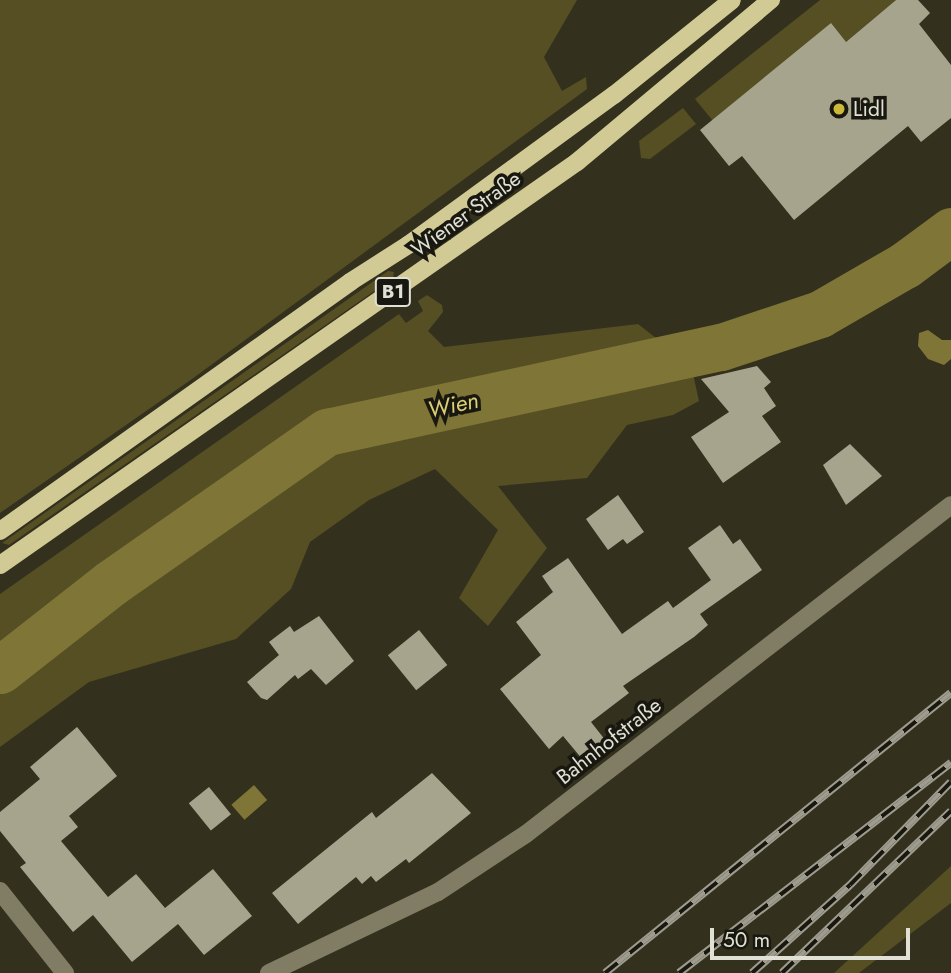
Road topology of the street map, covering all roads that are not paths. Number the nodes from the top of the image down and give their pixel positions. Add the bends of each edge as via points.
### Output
1 (732, 0) edge
2 (771, 0) edge
3 (951, 505) edge
4 (0, 531) edge
5 (0, 565) edge
6 (0, 891) edge
7 (65, 973) edge
8 (269, 973) edge

1 - 4 main road, Wiener Straße / B1 via 614,95 408,245 338,289
2 - 5 main road, Wiener Straße / B1 via 577,162
3 - 8 street, Bahnhofstraße via 526,834 438,891
6 - 7 street

